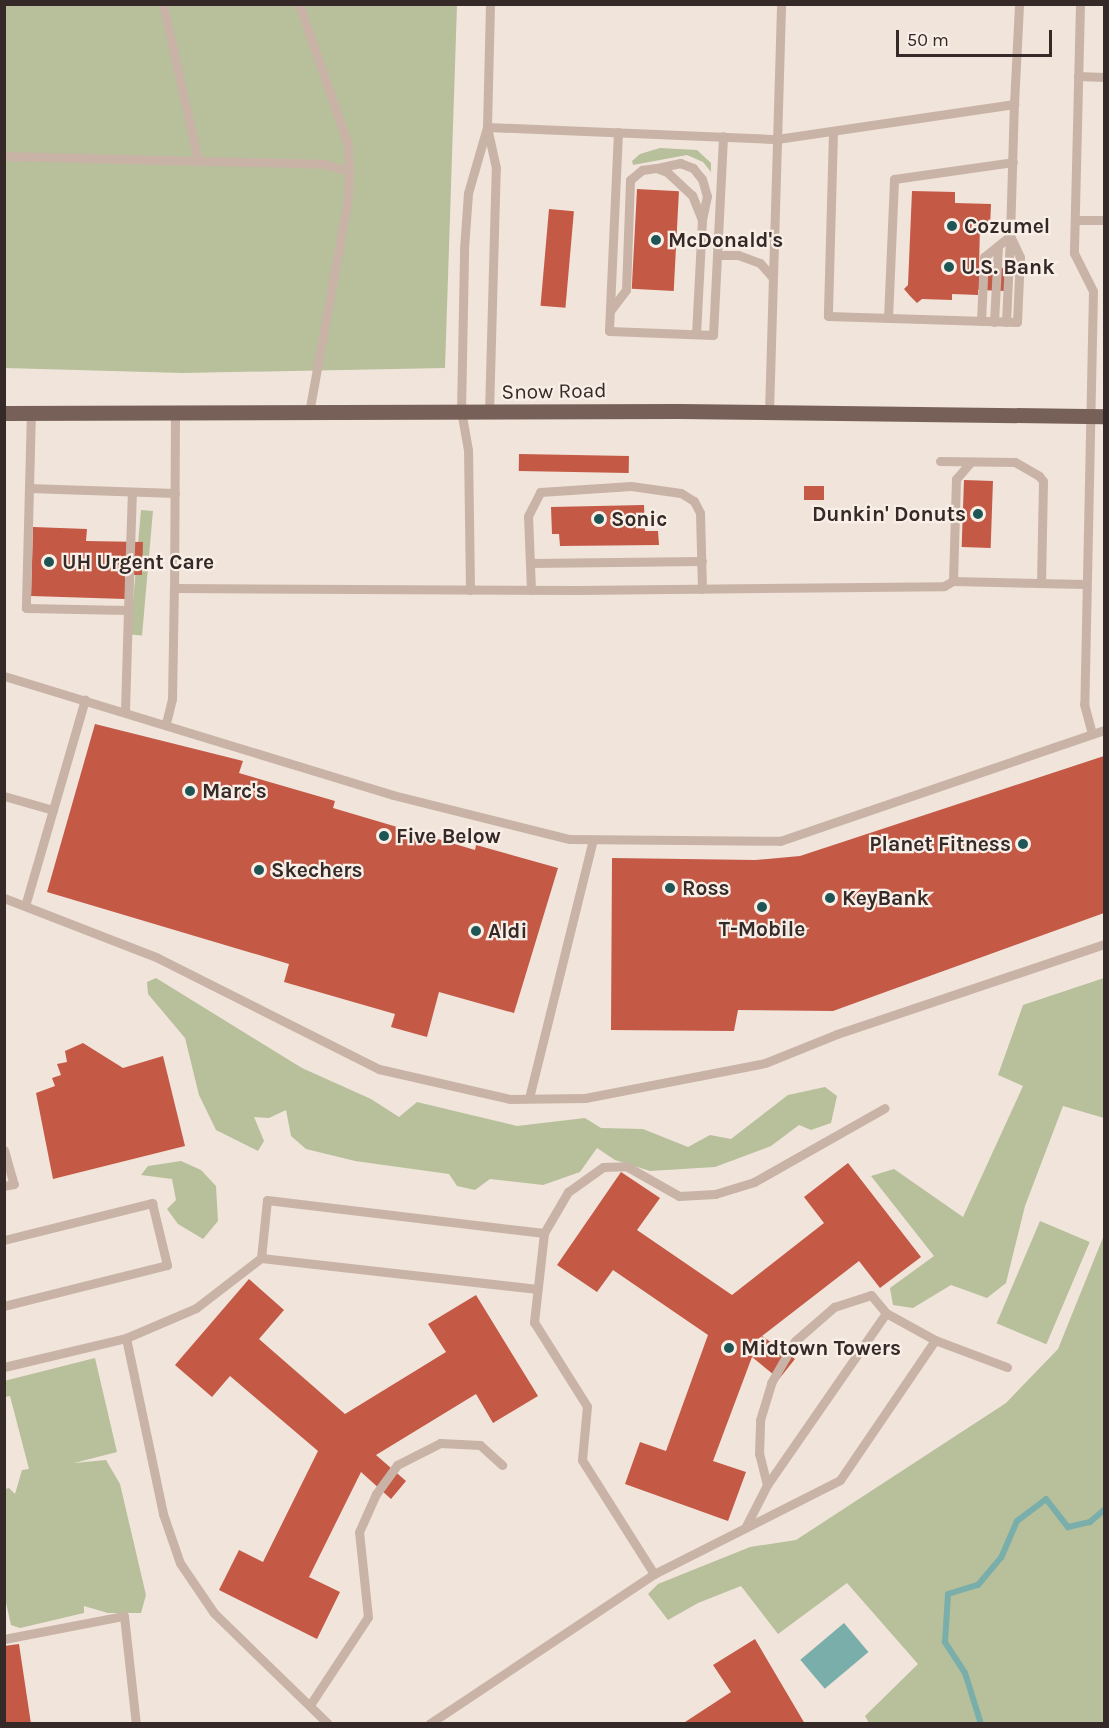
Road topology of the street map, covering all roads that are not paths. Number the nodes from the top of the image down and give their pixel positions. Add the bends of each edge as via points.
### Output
1 (163, 4) edge
2 (299, 4) edge
3 (490, 4) edge
4 (781, 4) edge
5 (1019, 4) edge
6 (1080, 4) edge
7 (1078, 76) junction
8 (1104, 77) edge
9 (1014, 104) junction
10 (487, 127) junction
11 (618, 132) junction
12 (832, 132) junction
13 (723, 136) junction
14 (777, 139) junction
15 (4, 156) edge
16 (198, 161) junction
17 (1013, 162) junction
18 (656, 168) junction
19 (349, 171) junction
20 (702, 220) junction
21 (1075, 220) junction
22 (1104, 220) edge
23 (1010, 236) junction
24 (998, 246) junction
25 (717, 255) junction
26 (772, 277) junction
27 (610, 312) junction
28 (888, 318) junction
29 (981, 321) junction
30 (994, 321) junction
31 (696, 334) junction
32 (31, 411) junction
33 (4, 412) edge
34 (309, 412) junction
35 (461, 412) junction
36 (489, 412) junction
37 (769, 412) junction
38 (175, 413) junction
39 (1088, 416) junction
40 (1104, 416) edge
41 (939, 461) dead end
42 (973, 461) junction
43 (29, 488) junction
44 (132, 492) junction
45 (175, 493) junction
46 (702, 561) junction
47 (530, 562) junction
48 (953, 581) junction
49 (1041, 581) junction
50 (1085, 584) junction
51 (174, 588) junction
52 (702, 589) junction
53 (470, 590) junction
54 (531, 590) junction
55 (128, 610) junction
56 (4, 676) edge
57 (85, 700) junction
58 (125, 710) junction
59 (166, 723) junction
60 (1104, 730) edge
61 (1092, 734) junction
62 (4, 796) edge
63 (53, 810) junction
64 (593, 840) junction
65 (4, 898) edge
66 (25, 906) junction
67 (1104, 944) edge
68 (529, 1098) junction
69 (885, 1108) dead end
70 (4, 1150) edge
71 (4, 1186) edge
72 (544, 1233) junction
73 (4, 1239) edge
74 (261, 1258) junction
75 (537, 1289) junction
76 (4, 1305) edge
77 (886, 1313) junction
78 (126, 1338) junction
79 (935, 1340) junction
80 (4, 1367) edge
81 (1007, 1367) dead end
82 (502, 1464) dead end
83 (767, 1485) junction
84 (745, 1528) junction
85 (654, 1574) junction
86 (4, 1639) edge
87 (310, 1705) junction
88 (136, 1724) edge
89 (328, 1724) edge
90 (429, 1724) edge

1 - 16 lane
2 - 19 lane via 348,145
3 - 10 lane
4 - 14 lane
5 - 9 lane
6 - 7 lane
7 - 8 lane
7 - 21 lane
9 - 12 lane
9 - 17 lane
10 - 11 lane
10 - 35 lane via 468,193
10 - 36 lane via 496,168
11 - 13 lane
11 - 27 lane
12 - 14 lane
12 - 28 lane via 828,316
13 - 14 lane
13 - 25 lane
14 - 26 lane
15 - 16 lane
16 - 19 lane via 324,164
17 - 23 lane
17 - 28 lane via 894,179
18 - 20 lane via 667,172 693,195
18 - 20 lane via 680,163 693,168 702,179 707,196
18 - 27 lane via 642,170 630,180 626,290
19 - 34 lane via 348,198
20 - 31 lane
21 - 22 lane
21 - 39 lane via 1074,253 1093,291
23 - 24 lane
23 - 30 lane via 1020,256 1017,322
24 - 29 lane via 984,257
24 - 30 lane
25 - 26 lane via 738,255 760,263
25 - 31 lane via 713,335
26 - 37 lane
27 - 31 lane via 609,331
28 - 29 lane
29 - 30 lane
32 - 33 main road, Snow Road
32 - 38 main road, Snow Road
32 - 43 lane
34 - 35 main road, Snow Road
34 - 38 main road, Snow Road
35 - 36 main road, Snow Road
35 - 53 lane via 468,450
36 - 37 main road, Snow Road
37 - 39 main road, Snow Road
38 - 45 lane
39 - 40 main road, Snow Road
39 - 50 lane
41 - 42 lane
42 - 48 lane via 964,465 956,479
42 - 49 lane via 1025,464 1043,481
43 - 44 lane
43 - 55 lane via 27,608
44 - 45 lane
44 - 55 lane
45 - 51 lane
46 - 47 lane
46 - 47 lane via 700,513 694,501 681,493 631,486 540,492 528,516
46 - 52 lane
47 - 54 lane
48 - 49 lane
48 - 52 lane via 944,586
49 - 50 lane
50 - 61 lane via 1084,704
51 - 53 lane
51 - 59 lane via 172,699
52 - 54 lane
53 - 54 lane
55 - 58 lane
56 - 57 lane
57 - 58 lane
57 - 63 lane
58 - 59 lane
59 - 64 lane via 393,795 570,839
60 - 61 lane
61 - 64 lane via 780,841
62 - 63 lane
63 - 66 lane
64 - 68 lane
65 - 66 lane
66 - 68 lane via 156,957 379,1069 510,1098
67 - 68 lane via 837,1034 765,1063 585,1098
69 - 72 lane via 754,1182 715,1194 679,1196 626,1166 603,1167 568,1192
70 - 71 lane via 14,1184
72 - 74 lane via 267,1200
72 - 75 lane
73 - 76 lane via 152,1203 167,1265
74 - 75 lane
74 - 78 lane via 196,1308
75 - 85 lane via 534,1322 587,1406 582,1460
77 - 79 lane
77 - 83 lane
77 - 83 lane via 871,1294 834,1306 795,1341 771,1383 760,1420 759,1454
78 - 80 lane
78 - 87 lane via 163,1514 180,1563 214,1613
79 - 81 lane
79 - 84 lane via 840,1480
82 - 87 lane via 480,1445 440,1443 397,1465 376,1494 359,1532 368,1617
83 - 84 lane
84 - 85 lane
85 - 90 lane
86 - 88 lane via 123,1616
87 - 89 lane

